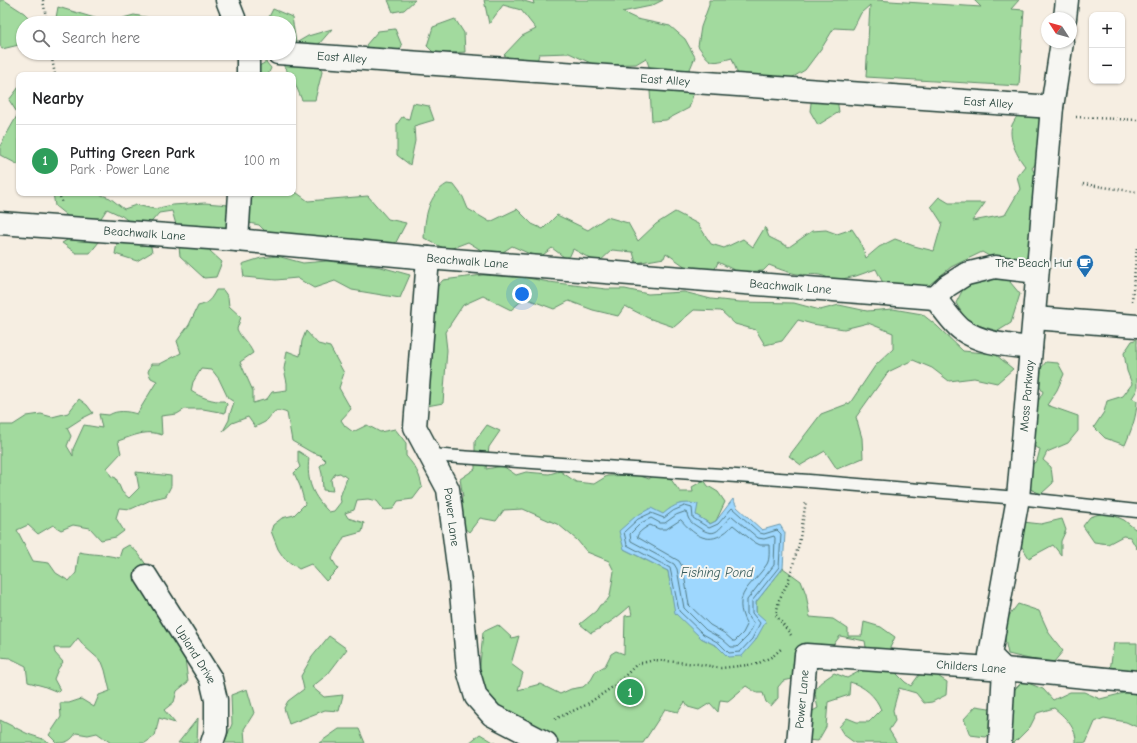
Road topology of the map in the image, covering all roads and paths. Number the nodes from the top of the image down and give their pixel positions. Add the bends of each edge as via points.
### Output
1 (43, 0) edge
2 (227, 0) edge
3 (1067, 0) edge
4 (1066, 12) edge
5 (46, 16) edge
6 (233, 16) edge
7 (1061, 48) edge
8 (296, 54) edge
9 (52, 60) edge
10 (248, 60) edge
11 (54, 72) edge
12 (248, 72) edge
13 (1051, 111) junction
14 (1137, 120) edge
15 (1083, 184) dead end
16 (1137, 192) edge
17 (240, 196) edge
18 (0, 223) edge
19 (237, 240) junction
20 (1137, 247) edge
21 (428, 258) junction
22 (1037, 272) junction
23 (935, 298) junction
24 (1034, 318) junction
25 (1134, 326) edge
26 (1031, 348) junction
27 (430, 455) junction
28 (809, 481) junction
29 (1018, 498) junction
30 (1137, 511) edge
31 (146, 576) dead end
32 (800, 647) junction
33 (1004, 669) junction
34 (1137, 682) edge
35 (517, 728) junction
36 (212, 743) edge
37 (546, 743) edge
38 (798, 743) edge
39 (1000, 743) edge

1 - 5 path
2 - 6 street
3 - 4 street
7 - 13 street, Moss Parkway
8 - 13 street, East Alley
9 - 11 path
10 - 12 street
13 - 14 path
13 - 22 street, Moss Parkway
15 - 16 path
17 - 19 street
18 - 19 street, Beachwalk Lane
19 - 21 street, Beachwalk Lane
20 - 25 path
21 - 23 street, Beachwalk Lane
21 - 27 street, Power Lane via 415,427
22 - 23 street via 995,267 966,274 947,286
22 - 24 street, Moss Parkway
23 - 26 street via 960,328 982,340 992,344
24 - 25 street
24 - 26 street, Moss Parkway
26 - 29 street, Moss Parkway
27 - 28 lane
27 - 35 street, Power Lane via 448,489 468,670 476,697 492,715
28 - 29 lane
28 - 32 path via 799,544 776,615
29 - 30 lane
29 - 33 street, Moss Parkway via 990,655
31 - 36 street, Upland Drive via 211,679 216,700 216,731
32 - 33 street, Childers Lane
32 - 35 path via 757,664 721,668 655,660 637,664 617,684 586,705 552,721 536,722
32 - 38 street, Power Lane
33 - 34 street, Childers Lane
33 - 39 street
35 - 37 street, Power Lane

